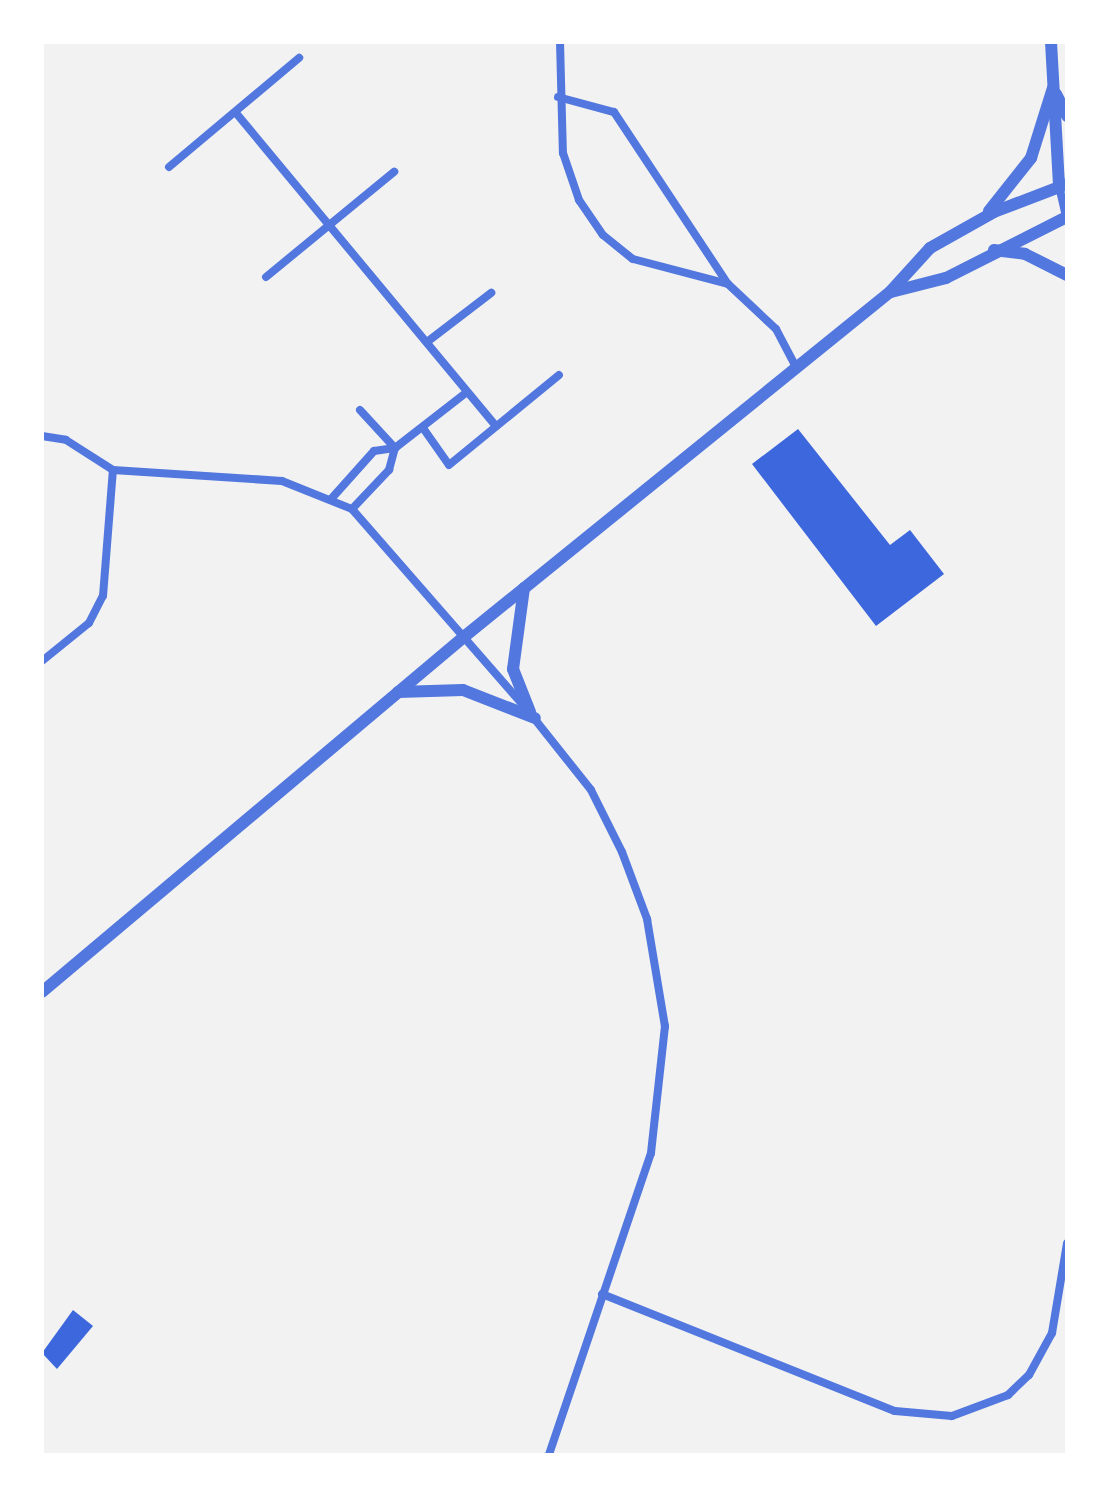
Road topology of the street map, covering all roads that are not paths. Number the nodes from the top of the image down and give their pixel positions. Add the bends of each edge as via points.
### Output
1 (560, 42) edge
2 (1051, 42) edge
3 (299, 58) dead end
4 (1053, 88) junction
5 (558, 97) junction
6 (236, 113) junction
7 (1067, 116) edge
8 (169, 167) dead end
9 (394, 172) dead end
10 (1063, 185) edge
11 (1067, 218) edge
12 (980, 220) junction
13 (328, 223) junction
14 (994, 250) junction
15 (1067, 275) edge
16 (266, 277) dead end
17 (728, 284) junction
18 (890, 292) junction
19 (491, 293) dead end
20 (427, 342) junction
21 (795, 365) junction
22 (559, 375) dead end
23 (467, 392) junction
24 (360, 410) dead end
25 (496, 426) junction
26 (423, 428) junction
27 (42, 436) edge
28 (395, 448) junction
29 (113, 470) junction
30 (332, 498) junction
31 (352, 509) junction
32 (524, 587) junction
33 (465, 636) junction
34 (42, 661) edge
35 (398, 692) junction
36 (532, 715) junction
37 (42, 992) edge
38 (1067, 1243) edge
39 (602, 1294) junction
40 (549, 1455) edge

1 - 5 street
2 - 4 street
3 - 6 street
4 - 7 street
4 - 10 street
4 - 12 street via 1031,158
5 - 17 street via 614,112
5 - 17 street via 567,165 603,235 633,259
6 - 8 street
6 - 13 street
9 - 13 street
10 - 11 street
10 - 12 street
11 - 14 street
12 - 18 street via 930,248
13 - 16 street
13 - 20 street
14 - 15 street via 1025,254
14 - 18 street via 946,278
17 - 21 street via 776,329
18 - 21 street
19 - 20 street
20 - 23 street
21 - 32 street
22 - 25 street
23 - 25 street
23 - 26 street
24 - 28 street
25 - 26 street via 449,465
26 - 28 street
27 - 29 street via 66,440
28 - 30 street via 374,451
28 - 31 street via 389,470
29 - 30 street via 282,481
29 - 34 street via 103,596 89,623
30 - 31 street
31 - 33 street
32 - 33 street
32 - 36 street via 512,636 513,669
33 - 35 street
33 - 36 street
35 - 36 street via 463,690
35 - 37 street
36 - 39 street via 606,814 647,919 662,991 657,1123
38 - 39 street via 1052,1333 1029,1375 1008,1395 952,1416 895,1411
39 - 40 street

